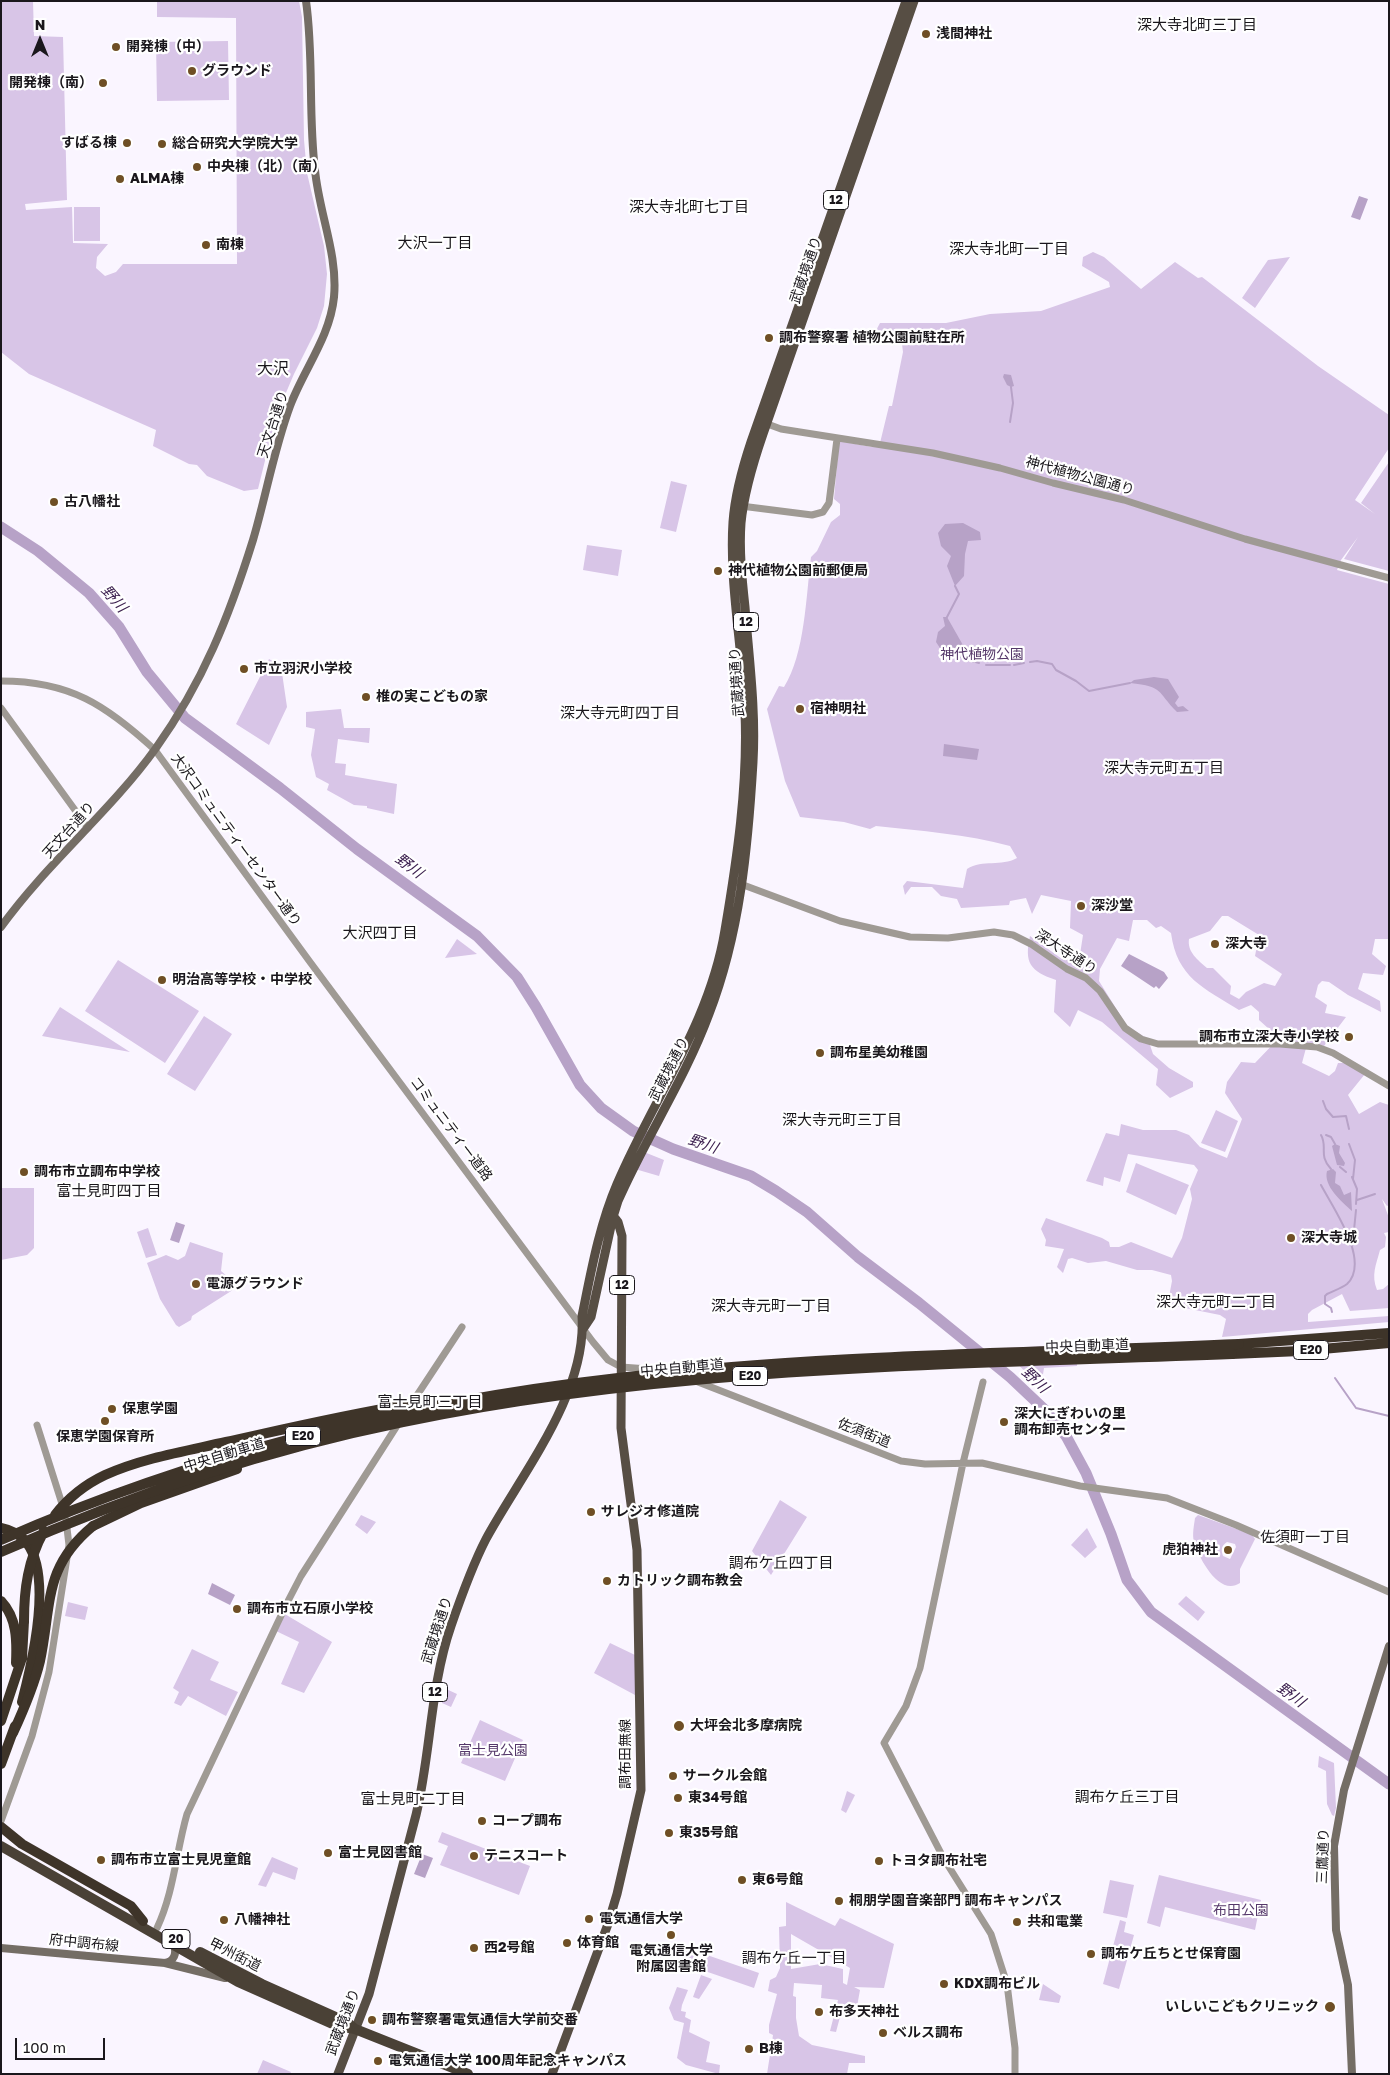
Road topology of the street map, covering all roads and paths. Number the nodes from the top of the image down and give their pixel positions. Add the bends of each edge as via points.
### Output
1 (306, 1) edge
2 (906, 1) edge
3 (914, 1) edge
4 (783, 376) junction
5 (767, 399) junction
6 (762, 423) junction
7 (837, 438) junction
8 (739, 505) junction
9 (741, 530) junction
10 (734, 564) junction
11 (1389, 578) edge
12 (1, 681) edge
13 (1, 708) edge
14 (155, 750) junction
15 (88, 828) junction
16 (737, 883) junction
17 (1, 927) edge
18 (298, 945) joint
19 (728, 956) junction
20 (715, 971) junction
21 (1389, 1086) edge
22 (651, 1125) junction
23 (641, 1144) junction
24 (609, 1205) junction
25 (613, 1217) junction
26 (462, 1327) dead end
27 (583, 1329) junction
28 (1389, 1333) edge
29 (1389, 1343) edge
30 (621, 1367) junction
31 (616, 1378) junction
32 (983, 1382) dead end
33 (37, 1424) dead end
34 (275, 1454) junction
35 (964, 1463) junction
36 (1, 1528) edge
37 (1, 1540) edge
38 (1, 1552) edge
39 (1389, 1592) edge
40 (1, 1601) edge
41 (1389, 1646) edge
42 (15, 1679) junction
43 (1, 1721) edge
44 (13, 1733) junction
45 (2, 1760) edge
46 (1, 1821) edge
47 (1, 1827) edge
48 (1, 1839) edge
49 (1, 1846) edge
50 (143, 1921) junction
51 (157, 1928) junction
52 (174, 1946) junction
53 (1, 1948) edge
54 (165, 1963) junction
55 (238, 1982) junction
56 (355, 2029) junction
57 (338, 2074) edge
58 (468, 2074) edge
59 (552, 2074) edge
60 (1015, 2074) edge
61 (1352, 2074) edge

1 - 14 main road, 天文台通り via 313,150 320,204 334,266 333,304 326,330 291,404 232,606 188,699
2 - 5 main road, 武蔵境通り / 12
3 - 4 main road, 武蔵境通り / 12
4 - 5 main road via 770,400
4 - 6 main road, 武蔵境通り / 12
5 - 6 main road, 武蔵境通り / 12
6 - 7 street, 神代植物公園通り
6 - 8 main road, 武蔵境通り / 12
7 - 8 street via 829,502 823,512 812,514
7 - 11 street, 神代植物公園通り via 933,453 1000,468 1124,500 1245,539
8 - 9 main road, 武蔵境通り / 12
8 - 10 main road, 武蔵境通り / 12 via 733,532
9 - 10 main road via 736,532
9 - 16 main road, 武蔵境通り / 12 via 754,726 752,777
10 - 16 main road, 武蔵境通り / 12 via 746,739
12 - 14 street, 大沢コミュニティーセンター通り via 37,683 84,697 109,710
13 - 15 street
14 - 15 main road, 天文台通り
14 - 18 street, 大沢コミュニティーセンター通り
15 - 17 main road, 天文台通り via 21,900
16 - 19 main road, 武蔵境通り / 12
16 - 20 main road, 武蔵境通り / 12
16 - 21 street, 深大寺通り via 840,920 910,937 948,938 994,932 1013,935 1086,978 1100,991 1119,1022 1141,1039 1158,1044 1317,1047
18 - 27 street, コミュニティー道路
19 - 20 main road via 724,955
19 - 22 main road, 武蔵境通り / 12 via 704,1027
20 - 22 main road, 武蔵境通り / 12 via 688,1044
22 - 23 main road, 武蔵境通り / 12
23 - 24 main road, 武蔵境通り / 12 via 618,1182
23 - 25 main road, 武蔵境通り / 12
24 - 25 main road, 12
24 - 27 main road, 武蔵境通り / 12 via 582,1316
25 - 27 main road, 武蔵境通り / 12 via 591,1317
25 - 30 main road, 12 via 622,1236
26 - 51 street via 287,1602 187,1814 171,1889
27 - 30 street, コミュニティー道路 via 608,1360
27 - 56 main road, 武蔵境通り / 12 via 565,1401 486,1540 451,1626 438,1673 418,1806 369,1994
28 - 31 highway, 中央自動車道 / E20, bridge via 1238,1344 852,1359
29 - 34 highway, 中央自動車道 / E20, bridge via 1232,1354 860,1369 653,1384 413,1420
30 - 35 street, 佐須街道 via 661,1370 688,1378 901,1462
30 - 59 main road, 調布田無線 / 12 via 621,1420 637,1550 640,1790 608,1924
31 - 37 highway, 中央自動車道 / E20, bridge via 457,1401 312,1433 136,1486 59,1514
31 - 42 highway, bridge via 497,1390 376,1410 195,1449 104,1475 64,1504 51,1519 36,1547 26,1582 24,1648
32 - 35 street
33 - 46 street via 64,1512 69,1545 50,1672 32,1736
34 - 38 highway, 中央自動車道 / E20, bridge via 113,1506
34 - 44 highway, bridge via 124,1510 81,1535 64,1557 52,1585 36,1674
35 - 39 street, 佐須街道 via 991,1465 1080,1486 1162,1497
35 - 60 street via 920,1668 906,1706 884,1743 944,1859 991,1934 1007,1984 1014,2032
36 - 44 highway, bridge via 14,1532 27,1543 34,1559 39,1590 31,1668
40 - 42 highway via 15,1627
41 - 61 main road, 三鷹通り via 1342,1798 1334,1846 1336,1930 1348,1984
42 - 43 highway
44 - 45 highway
47 - 50 highway via 22,1844 131,1906
48 - 50 highway, 甲州街道 / 20
49 - 52 highway, 甲州街道 / 20
50 - 51 highway, 甲州街道 / 20
51 - 56 highway, 甲州街道 / 20 via 262,1984 347,2022
52 - 54 main road via 174,1958
52 - 55 highway, 甲州街道 / 20
53 - 54 main road, 府中調布線
54 - 55 main road, 府中調布線
55 - 56 highway, 甲州街道 / 20 via 337,2026
56 - 57 main road, 武蔵境通り
56 - 58 highway, 甲州街道 / 20

